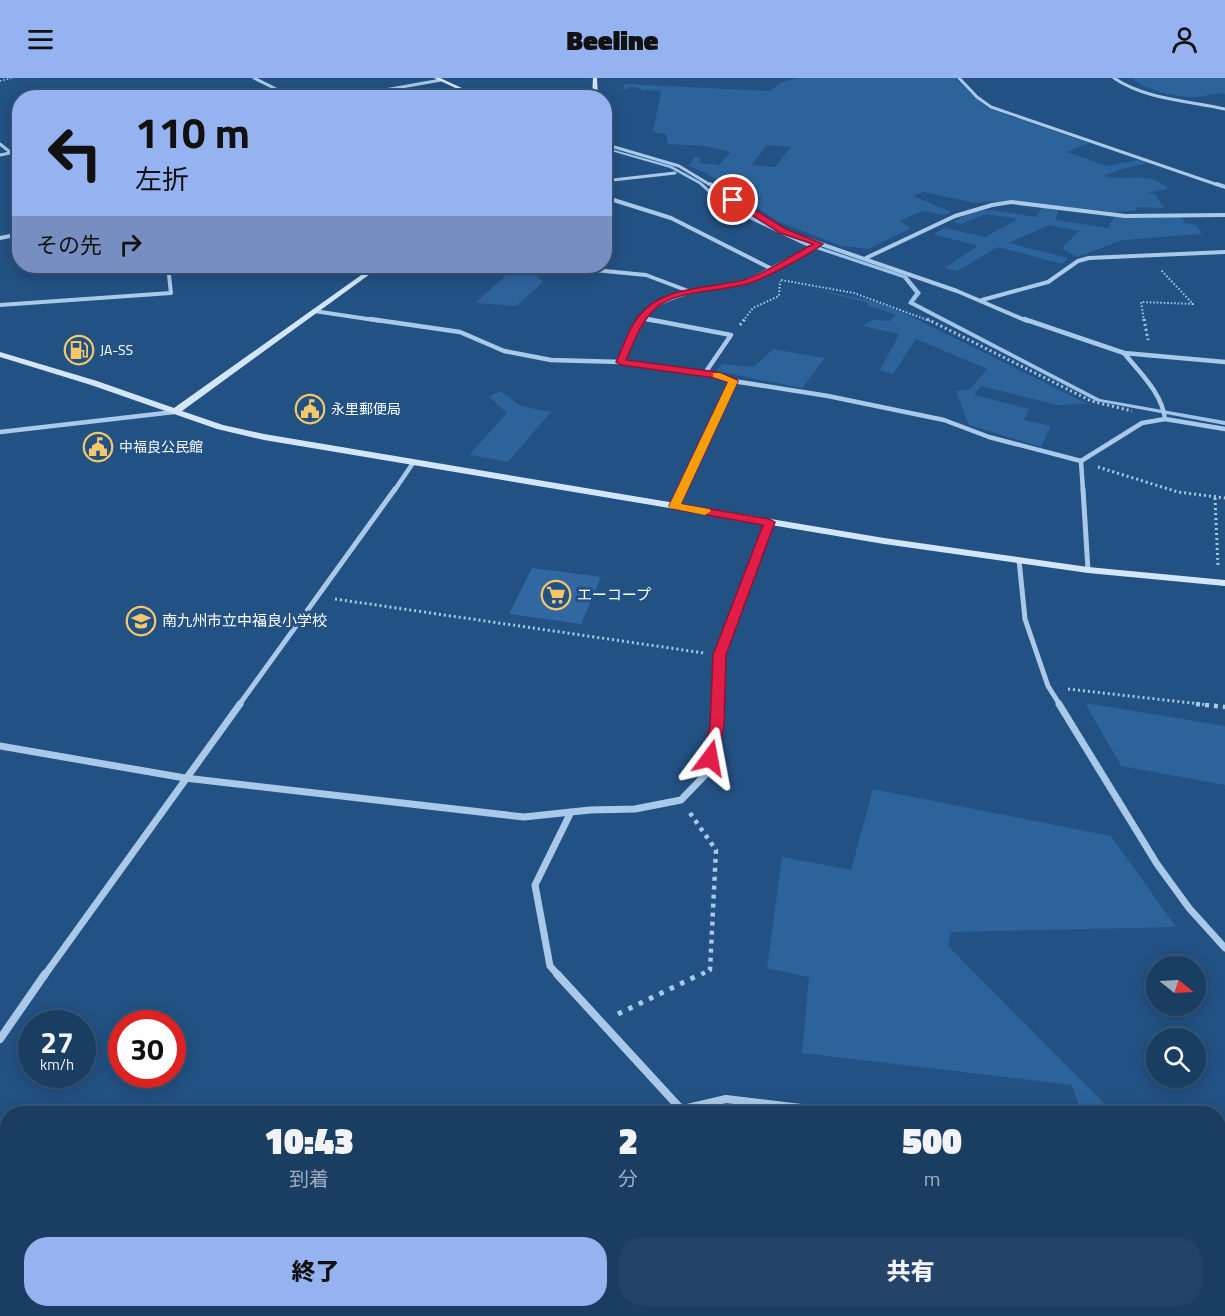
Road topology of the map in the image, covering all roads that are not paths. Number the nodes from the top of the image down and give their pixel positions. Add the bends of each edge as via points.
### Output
1 (254, 78) edge
2 (959, 78) edge
3 (1114, 78) edge
4 (438, 79) edge
5 (278, 90) edge
6 (381, 90) edge
7 (464, 90) edge
8 (1225, 109) edge
9 (0, 144) edge
10 (612, 146) edge
11 (10, 153) joint
12 (0, 155) edge
13 (675, 174) dead end
14 (612, 180) edge
15 (1225, 187) edge
16 (612, 200) edge
17 (1225, 215) edge
18 (817, 245) junction
19 (1225, 252) edge
20 (866, 258) junction
21 (770, 268) junction
22 (612, 272) edge
23 (169, 273) edge
24 (368, 273) edge
25 (691, 292) junction
26 (981, 300) junction
27 (0, 305) edge
28 (314, 311) junction
29 (641, 318) junction
30 (1124, 353) junction
31 (0, 354) edge
32 (621, 362) junction
33 (1225, 362) edge
34 (705, 374) junction
35 (733, 381) junction
36 (174, 412) junction
37 (1165, 415) junction
38 (1225, 429) edge
39 (0, 432) edge
40 (1081, 461) junction
41 (413, 463) junction
42 (674, 506) junction
43 (769, 522) junction
44 (1018, 560) junction
45 (1088, 570) junction
46 (1222, 583) edge
47 (0, 746) edge
48 (185, 778) junction
49 (571, 812) junction
50 (1225, 948) edge
51 (0, 1039) edge
52 (678, 1106) edge
53 (692, 1106) edge
54 (780, 1106) edge

1 - 5 street
2 - 15 street via 991,107
3 - 8 street via 1123,84
4 - 6 street
4 - 7 street
9 - 11 street
10 - 18 street via 694,173 749,212
11 - 12 street
13 - 14 street
16 - 21 street via 671,218
17 - 20 street via 1125,216 1011,202 993,204 971,209
18 - 20 street
18 - 21 street
19 - 26 street via 1089,258 1048,282
20 - 26 street
21 - 25 street via 748,281
22 - 25 street via 646,275
23 - 27 street via 171,292
24 - 28 street
25 - 29 street via 665,299
26 - 30 street via 1033,323
28 - 32 street via 460,332 504,351 551,360
28 - 36 street
29 - 32 street
29 - 34 street via 731,335
30 - 33 street
30 - 37 street via 1161,401
31 - 36 street
32 - 34 street
34 - 35 street
35 - 40 street via 944,420 988,437
35 - 42 street
36 - 39 street
36 - 41 street via 264,437
37 - 38 street
37 - 40 street via 1142,423
40 - 45 street
41 - 42 street
41 - 48 street
42 - 43 street
43 - 44 street
43 - 49 street via 720,655 717,726 706,774 681,800 635,809
44 - 45 street
44 - 50 street via 1025,619 1048,686 1157,864
45 - 46 street
47 - 48 street
48 - 49 street via 524,817
48 - 51 street
49 - 52 street via 535,885 550,966
53 - 54 street via 726,1100

